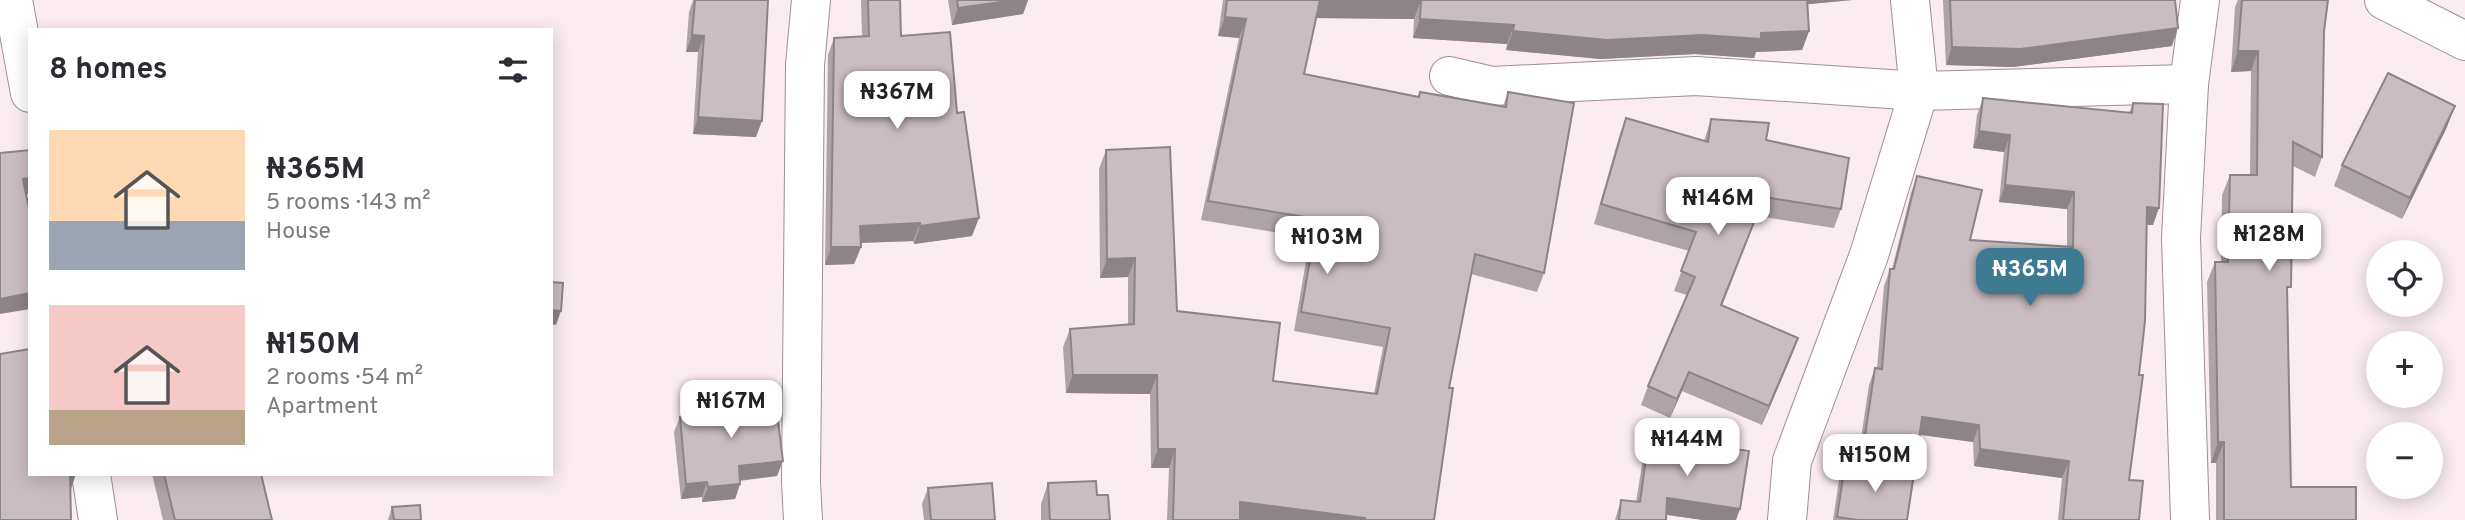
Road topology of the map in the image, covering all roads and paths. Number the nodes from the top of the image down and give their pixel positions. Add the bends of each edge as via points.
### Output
1 (13, 0) edge
2 (811, 0) edge
3 (1910, 0) edge
4 (2200, 0) edge
5 (2384, 0) edge
6 (2465, 41) edge
7 (1450, 76) dead end
8 (28, 82) edge
9 (2189, 84) junction
10 (1919, 92) junction
11 (91, 476) edge
12 (98, 520) edge
13 (803, 520) edge
14 (1787, 520) edge
15 (2190, 520) edge

1 - 8 street
2 - 13 street via 805,65
3 - 10 street
4 - 9 street
5 - 6 street
7 - 10 street via 1492,86 1696,76
9 - 10 street
9 - 15 street via 2181,238
10 - 14 street via 1869,255 1792,461
11 - 12 street

